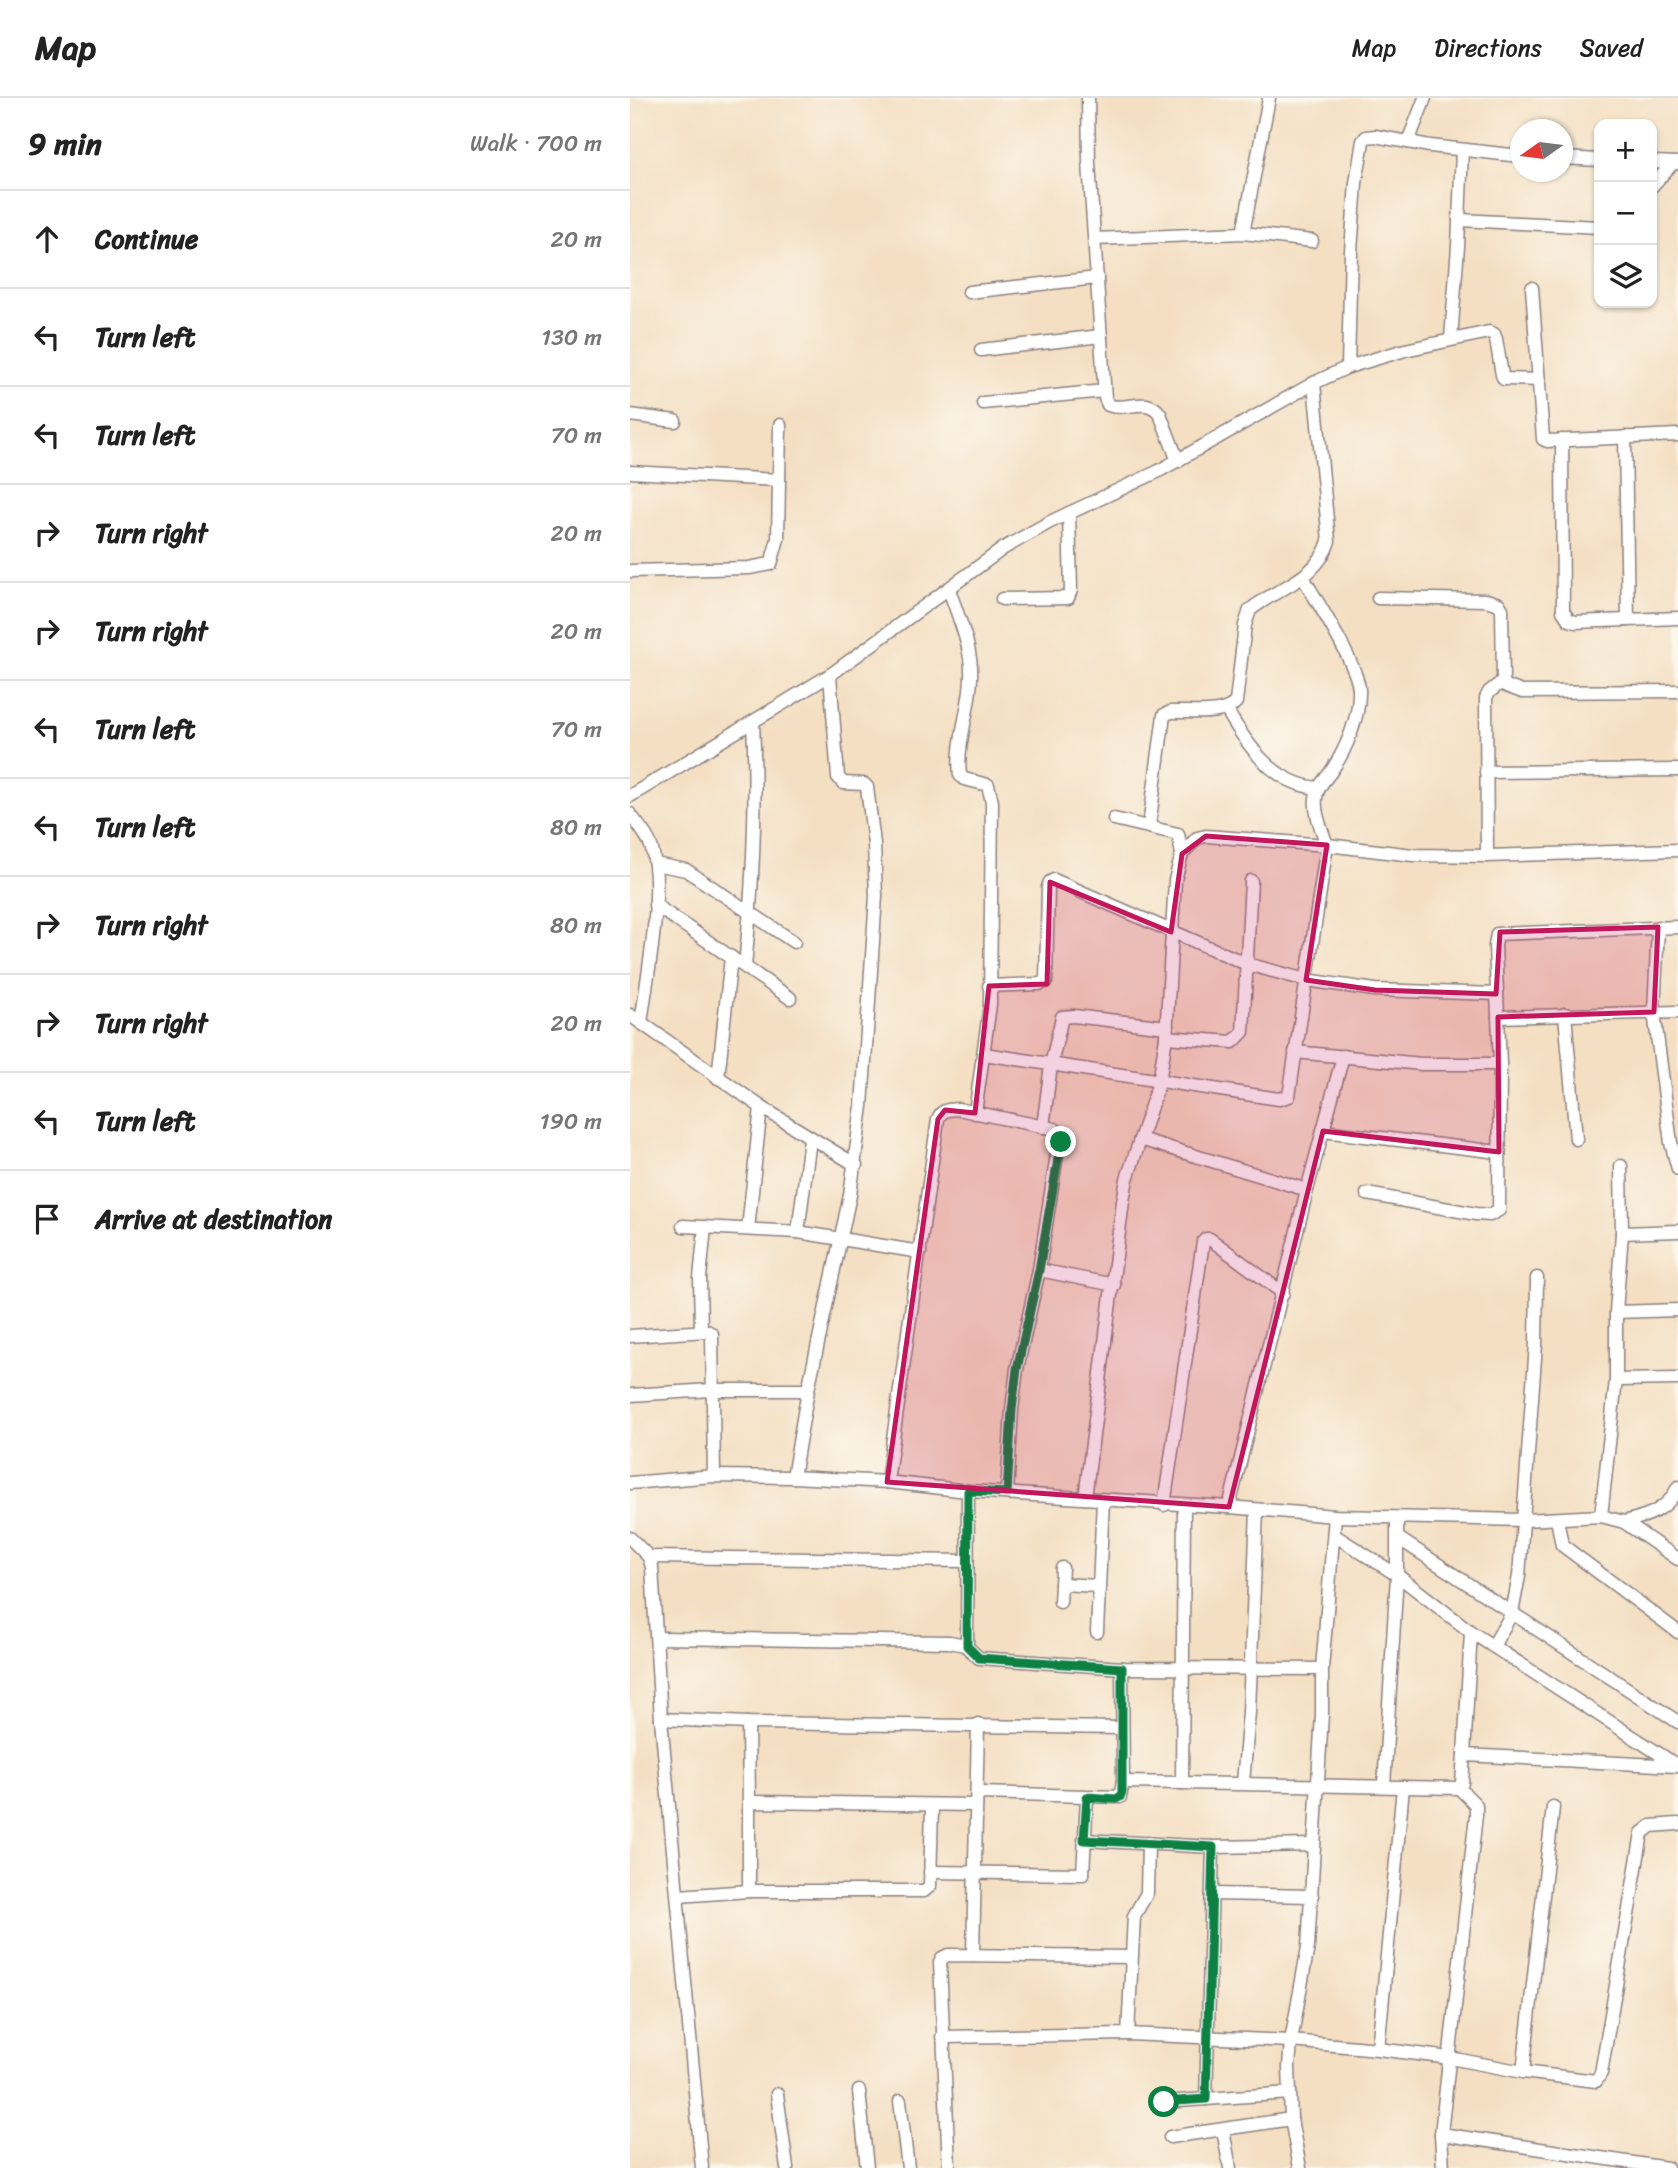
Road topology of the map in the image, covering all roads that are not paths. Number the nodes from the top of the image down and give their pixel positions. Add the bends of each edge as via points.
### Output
1 (1088, 98) edge
2 (1269, 98) edge
3 (1425, 98) edge
4 (1408, 142) junction
5 (1462, 150) junction
6 (1510, 155) edge
7 (1573, 159) edge
8 (1594, 160) edge
9 (1657, 162) edge
10 (1675, 163) edge
11 (1656, 182) edge
12 (1460, 220) junction
13 (1594, 227) edge
14 (1243, 233) junction
15 (1095, 239) junction
16 (1312, 240) dead end
17 (1097, 278) junction
18 (1532, 288) dead end
19 (969, 292) dead end
20 (1101, 335) junction
21 (1451, 339) junction
22 (981, 350) dead end
23 (1348, 367) junction
24 (1539, 380) junction
25 (1314, 383) junction
26 (1104, 391) junction
27 (983, 403) dead end
28 (630, 415) edge
29 (675, 421) dead end
30 (780, 425) dead end
31 (1678, 435) edge
32 (1625, 437) junction
33 (1562, 440) junction
34 (1178, 461) junction
35 (630, 472) edge
36 (779, 480) junction
37 (1069, 513) junction
38 (630, 571) edge
39 (1303, 577) junction
40 (950, 589) junction
41 (1002, 598) dead end
42 (1378, 598) dead end
43 (1678, 618) edge
44 (1628, 620) junction
45 (830, 674) junction
46 (1503, 681) junction
47 (1678, 691) edge
48 (1226, 709) junction
49 (753, 722) junction
50 (1678, 770) edge
51 (1486, 772) junction
52 (1318, 788) junction
53 (630, 796) edge
54 (630, 814) edge
55 (1114, 819) dead end
56 (1149, 825) junction
57 (1326, 845) junction
58 (1678, 850) edge
59 (1182, 854) junction
60 (1487, 856) junction
61 (655, 864) junction
62 (1251, 881) dead end
63 (655, 905) junction
64 (750, 914) junction
65 (1658, 927) junction
66 (1678, 927) edge
67 (1171, 932) junction
68 (793, 942) dead end
69 (731, 957) junction
70 (1247, 964) junction
71 (745, 966) junction
72 (1306, 980) junction
73 (989, 986) junction
74 (1496, 994) junction
75 (790, 998) dead end
76 (1654, 1012) junction
77 (1678, 1012) edge
78 (1565, 1014) junction
79 (630, 1015) edge
80 (1498, 1017) junction
81 (641, 1023) junction
82 (1167, 1032) junction
83 (1295, 1052) junction
84 (984, 1054) junction
85 (1343, 1056) junction
86 (1500, 1064) junction
87 (1051, 1065) junction
88 (718, 1078) junction
89 (1159, 1082) junction
90 (761, 1107) junction
91 (975, 1113) junction
92 (1043, 1126) junction
93 (1323, 1131) junction
94 (810, 1139) junction
95 (1140, 1139) junction
96 (1576, 1139) dead end
97 (1675, 1144) edge
98 (1499, 1152) junction
99 (856, 1165) junction
100 (1621, 1166) dead end
101 (1678, 1169) edge
102 (1307, 1190) junction
103 (1367, 1194) dead end
104 (683, 1226) dead end
105 (705, 1227) junction
106 (748, 1229) junction
107 (1678, 1231) edge
108 (798, 1232) junction
109 (1622, 1233) junction
110 (839, 1238) junction
111 (920, 1252) junction
112 (1039, 1270) junction
113 (1537, 1278) dead end
114 (1114, 1285) junction
115 (1283, 1293) junction
116 (1678, 1310) edge
117 (1616, 1312) junction
118 (701, 1331) junction
119 (630, 1336) edge
120 (1678, 1379) edge
121 (1616, 1380) junction
122 (712, 1390) junction
123 (808, 1390) junction
124 (630, 1395) edge
125 (714, 1476) junction
126 (793, 1477) junction
127 (887, 1482) junction
128 (630, 1483) edge
129 (1678, 1487) edge
130 (968, 1491) junction
131 (1007, 1493) junction
132 (1085, 1498) junction
133 (1102, 1500) junction
134 (1164, 1505) junction
135 (1184, 1506) junction
136 (1229, 1507) junction
137 (1256, 1510) junction
138 (1335, 1516) junction
139 (1601, 1516) junction
140 (1397, 1518) junction
141 (1557, 1519) junction
142 (1524, 1520) junction
143 (1624, 1522) junction
144 (1334, 1535) junction
145 (630, 1538) edge
146 (1398, 1538) junction
147 (649, 1557) junction
148 (1678, 1559) edge
149 (967, 1561) junction
150 (1062, 1568) dead end
151 (1397, 1575) junction
152 (1061, 1584) junction
153 (1098, 1586) junction
154 (1060, 1602) dead end
155 (1512, 1613) junction
156 (1097, 1632) dead end
157 (1471, 1632) junction
158 (1678, 1632) edge
159 (657, 1638) junction
160 (967, 1646) junction
161 (1493, 1646) junction
162 (1122, 1668) junction
163 (1250, 1668) junction
164 (1181, 1669) junction
165 (1322, 1669) junction
166 (661, 1719) junction
167 (1678, 1722) edge
168 (748, 1723) junction
169 (978, 1724) junction
170 (1122, 1728) junction
171 (1464, 1755) junction
172 (1678, 1766) edge
173 (1123, 1782) junction
174 (1181, 1783) junction
175 (1243, 1783) junction
176 (1318, 1784) junction
177 (1384, 1786) junction
178 (1403, 1787) junction
179 (1459, 1788) junction
180 (1087, 1797) junction
181 (977, 1799) junction
182 (749, 1801) junction
183 (932, 1806) junction
184 (1553, 1807) dead end
185 (1678, 1824) edge
186 (1084, 1840) junction
187 (1149, 1843) junction
188 (1313, 1845) junction
189 (1213, 1847) junction
190 (930, 1872) junction
191 (975, 1872) junction
192 (748, 1891) junction
193 (1212, 1894) junction
194 (678, 1896) junction
195 (1312, 1896) junction
196 (972, 1955) junction
197 (1131, 1957) junction
198 (1128, 2034) junction
199 (942, 2036) junction
200 (1208, 2038) junction
201 (1291, 2041) junction
202 (1378, 2049) junction
203 (1450, 2058) junction
204 (1523, 2072) junction
205 (859, 2091) dead end
206 (777, 2094) dead end
207 (1290, 2094) junction
208 (1206, 2099) junction
209 (900, 2101) dead end
210 (1164, 2102) dead end
211 (1291, 2119) junction
212 (1223, 2130) junction
213 (1441, 2134) junction
214 (1170, 2137) dead end
215 (702, 2168) edge
216 (787, 2168) edge
217 (867, 2168) edge
218 (908, 2168) edge
219 (949, 2168) edge
220 (1230, 2168) edge
221 (1300, 2168) edge
222 (1443, 2168) edge
223 (1667, 2168) edge

1 - 15 street
2 - 14 street
3 - 4 street
4 - 5 street
4 - 23 street via 1375,136 1366,137 1361,145 1351,251
5 - 6 street
5 - 12 street
7 - 8 street
9 - 10 street
10 - 11 street
12 - 13 street
12 - 21 street
14 - 15 street
14 - 16 street
15 - 17 street
17 - 19 street
17 - 20 street
18 - 24 street
20 - 22 street
20 - 26 street
21 - 23 street
21 - 24 street via 1493,334 1504,379
23 - 25 street
24 - 33 street via 1544,439
25 - 34 street
25 - 39 street via 1329,541 1325,554
26 - 27 street
26 - 34 street via 1108,405 1114,407 1155,407
28 - 29 street
30 - 36 street
31 - 32 street
32 - 33 street
32 - 44 street
33 - 44 street via 1563,611 1575,622
34 - 37 street
35 - 36 street
36 - 38 street via 778,539 771,564
37 - 40 street via 1004,548
37 - 41 street via 1068,598
39 - 48 street via 1250,610 1236,702
39 - 52 street via 1352,666 1359,691 1347,742
40 - 45 street
40 - 73 street via 971,678 960,775 988,785 992,795
42 - 46 street via 1499,604
43 - 44 street
45 - 49 street
45 - 99 street via 838,777 844,783 867,787 876,872
46 - 47 street via 1522,692
46 - 51 street via 1486,698
48 - 52 street via 1262,760 1297,785
48 - 56 street via 1164,715
49 - 53 street
49 - 64 street
50 - 51 street
51 - 60 street
52 - 57 street via 1315,807
54 - 61 street via 650,843
55 - 56 street
56 - 59 street via 1178,834
57 - 59 street via 1206,836 1197,838
57 - 60 street via 1413,855
57 - 72 street
58 - 60 street
59 - 67 street
61 - 63 street
61 - 64 street via 686,870
62 - 70 street
63 - 69 street
63 - 81 street
64 - 68 street
64 - 71 street
65 - 66 street
65 - 74 street via 1500,932 1495,937
65 - 76 street
67 - 70 street
67 - 73 street via 1052,881 1048,887 1046,982
67 - 82 street
69 - 71 street
69 - 88 street
70 - 72 street
70 - 82 street via 1243,1032 1238,1040
71 - 75 street
72 - 74 street via 1375,990
72 - 83 street
73 - 84 street
74 - 80 street
76 - 77 street
76 - 78 street
76 - 97 street
78 - 80 street
78 - 96 street
79 - 81 street
80 - 86 street
81 - 88 street
82 - 87 street via 1065,1015
82 - 89 street
83 - 85 street
83 - 89 street via 1289,1096 1283,1099
84 - 87 street
84 - 91 street
85 - 86 street via 1422,1065
85 - 93 street
86 - 98 street
87 - 89 street
87 - 92 street
88 - 90 street
89 - 95 street
90 - 94 street
90 - 106 street
91 - 92 street
91 - 111 street via 958,1109 940,1113
92 - 112 street via 1055,1129 1061,1142
93 - 98 street
93 - 102 street
94 - 99 street
94 - 108 street
95 - 102 street
95 - 114 street via 1123,1201
97 - 101 street
98 - 103 street via 1499,1210 1494,1214
99 - 110 street
100 - 109 street
102 - 115 street
104 - 105 street
105 - 106 street
105 - 118 street
106 - 108 street
107 - 109 street
108 - 110 street
109 - 117 street
110 - 111 street
110 - 123 street
111 - 127 street
112 - 114 street
112 - 131 street via 1017,1369
113 - 142 street
114 - 132 street
115 - 134 street via 1210,1239 1203,1242
115 - 136 street
116 - 117 street
117 - 121 street
118 - 119 street
118 - 122 street via 712,1334
120 - 121 street
121 - 139 street
122 - 123 street
122 - 124 street
122 - 125 street
123 - 126 street
125 - 126 street
125 - 128 street
126 - 127 street
127 - 130 street
129 - 143 street via 1663,1508
130 - 131 street
130 - 149 street
131 - 132 street
132 - 133 street
133 - 134 street
133 - 153 street
134 - 135 street
135 - 136 street
135 - 164 street
136 - 137 street
137 - 138 street
137 - 163 street
138 - 140 street
138 - 144 street
139 - 141 street
139 - 143 street
140 - 142 street
140 - 146 street
141 - 142 street
141 - 158 street via 1562,1545
142 - 155 street
143 - 148 street
144 - 151 street
144 - 165 street
145 - 147 street
146 - 151 street
146 - 155 street
147 - 149 street
147 - 159 street
149 - 160 street
150 - 152 street
151 - 157 street
151 - 177 street
152 - 153 street
152 - 154 street
153 - 156 street
155 - 161 street
155 - 167 street
157 - 161 street
157 - 171 street
159 - 160 street via 950,1642
159 - 166 street
160 - 162 street via 979,1658
161 - 172 street
162 - 164 street
162 - 170 street
163 - 164 street
163 - 165 street
163 - 175 street
164 - 174 street
165 - 176 street
166 - 168 street
166 - 194 street
168 - 169 street
168 - 182 street
169 - 170 street
169 - 181 street
170 - 173 street
171 - 172 street
171 - 179 street
173 - 174 street
173 - 180 street via 1120,1797
174 - 175 street
175 - 176 street
176 - 177 street
176 - 188 street
177 - 178 street
178 - 179 street
178 - 202 street
179 - 203 street via 1476,1805 1476,1815
180 - 181 street
180 - 186 street
181 - 183 street
181 - 191 street
182 - 183 street
182 - 192 street
183 - 190 street
184 - 204 street
185 - 204 street via 1651,1826 1642,1833 1600,2077 1592,2082
186 - 187 street
186 - 191 street via 1083,1874
187 - 189 street
187 - 197 street via 1147,1893 1134,1916
188 - 189 street
188 - 195 street
189 - 193 street
190 - 191 street
190 - 192 street via 930,1886 924,1891
191 - 196 street
192 - 194 street
193 - 195 street
193 - 200 street
194 - 215 street
195 - 201 street
196 - 197 street
196 - 199 street via 948,1955 940,1962
197 - 198 street
198 - 199 street
198 - 200 street
199 - 219 street
200 - 201 street
200 - 208 street
201 - 202 street
201 - 207 street
202 - 203 street
203 - 204 street
203 - 213 street
205 - 217 street
206 - 216 street
207 - 208 street
207 - 211 street
208 - 210 street
209 - 218 street
211 - 212 street
211 - 221 street
212 - 214 street
212 - 220 street
213 - 222 street
213 - 223 street

